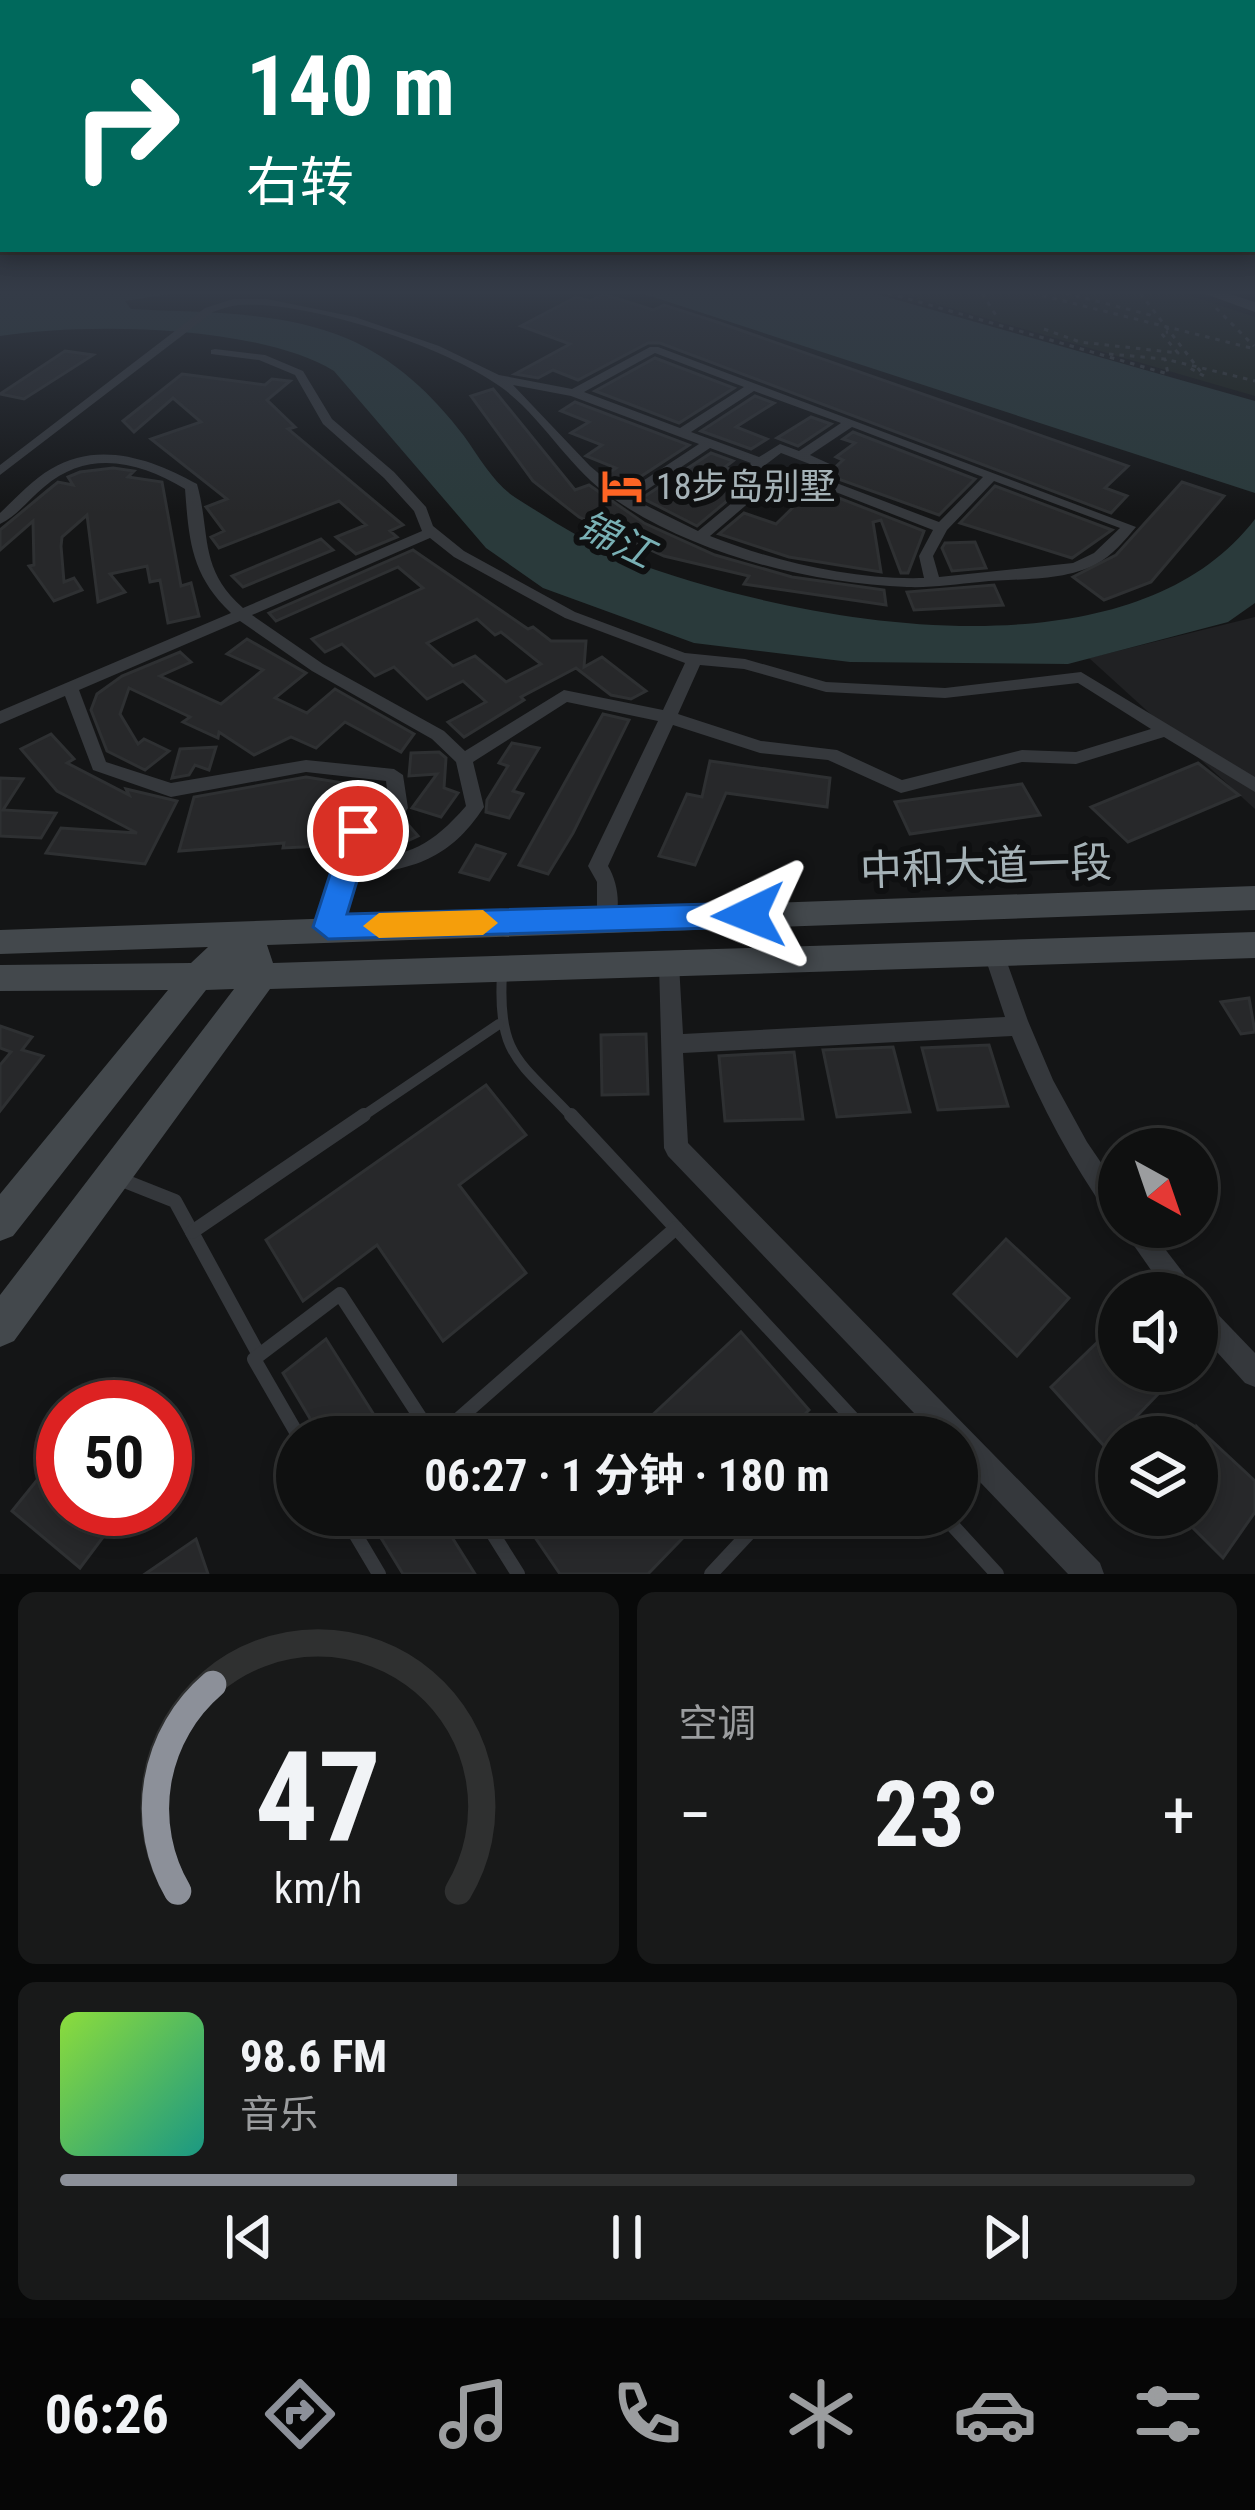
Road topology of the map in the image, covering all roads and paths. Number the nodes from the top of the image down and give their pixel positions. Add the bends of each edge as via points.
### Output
1 (139, 366) edge
2 (283, 366) edge
3 (471, 366) edge
4 (622, 366) edge
5 (701, 366) edge
6 (1142, 366) edge
7 (1166, 366) edge
8 (1198, 366) edge
9 (497, 378) junction
10 (1255, 381) edge
11 (753, 386) junction
12 (574, 393) junction
13 (850, 422) junction
14 (681, 433) junction
15 (709, 443) junction
16 (800, 456) junction
17 (760, 462) junction
18 (0, 471) edge
19 (992, 475) junction
20 (809, 477) junction
21 (770, 478) junction
22 (623, 500) junction
23 (0, 520) edge
24 (941, 528) junction
25 (432, 532) junction
26 (701, 536) junction
27 (932, 581) junction
28 (242, 616) junction
29 (695, 659) junction
30 (70, 690) junction
31 (668, 717) junction
32 (0, 718) edge
33 (1168, 730) junction
34 (464, 760) junction
35 (1255, 786) edge
36 (348, 869) junction
37 (1255, 898) edge
38 (608, 919) junction
39 (328, 927) junction
40 (247, 930) junction
41 (0, 942) edge
42 (1255, 945) edge
43 (994, 954) junction
44 (669, 964) junction
45 (502, 969) junction
46 (198, 976) junction
47 (262, 976) junction
48 (0, 978) edge
49 (499, 1024) junction
50 (1016, 1026) junction
51 (672, 1044) junction
52 (112, 1177) junction
53 (1098, 1181) edge
54 (0, 1223) edge
55 (676, 1228) junction
56 (192, 1232) junction
57 (1148, 1248) edge
58 (1167, 1272) edge
59 (0, 1327) edge
60 (1218, 1333) edge
61 (259, 1355) junction
62 (1255, 1373) edge
63 (287, 1416) edge
64 (421, 1416) edge
65 (459, 1416) edge
66 (850, 1416) edge
67 (937, 1416) edge
68 (978, 1459) edge
69 (356, 1536) edge
70 (494, 1536) edge
71 (746, 1536) edge
72 (963, 1536) edge
73 (379, 1574) edge
74 (518, 1574) edge
75 (711, 1574) edge
76 (998, 1574) edge
77 (1089, 1574) edge

1 - 18 street
2 - 25 street via 299,373 327,421 389,475
3 - 9 street
4 - 12 street
5 - 11 street
6 - 7 path via 1168,374
8 - 10 path
9 - 12 street
9 - 22 street
11 - 13 street
11 - 14 street
12 - 14 street
13 - 16 street
13 - 19 street
14 - 15 street
15 - 17 street
15 - 22 street
16 - 17 street via 780,448
16 - 20 street via 825,465
17 - 21 street via 750,470
19 - 24 street
19 - 27 street via 1129,527 1090,562
20 - 21 street via 795,488
20 - 24 street
21 - 26 street
22 - 26 street
23 - 28 street via 66,466 154,463 192,487 197,543 212,584
24 - 27 street via 926,556
25 - 28 street
25 - 29 street via 570,614
26 - 27 street via 801,566
28 - 30 street
28 - 34 street via 438,735
29 - 31 street
29 - 33 street via 826,687 945,693 1082,677
30 - 32 street
30 - 36 street via 99,766 171,790 306,766 394,775 399,808 358,831
31 - 33 street via 760,747 830,754 901,787 1022,756 1076,758
31 - 34 street via 564,696
31 - 38 street via 598,866 607,881
33 - 35 street
34 - 36 street via 475,807 441,849
36 - 39 street
37 - 38 main road, 中和大道一段
38 - 39 main road, 中和大道一段
39 - 40 main road, 中和大道一段
40 - 41 main road, 中和大道一段
40 - 46 main road
40 - 47 main road
42 - 43 main road
43 - 44 main road
43 - 50 street
44 - 45 main road
44 - 51 street
45 - 47 main road
45 - 49 lane
46 - 47 main road
46 - 48 main road
46 - 54 main road
47 - 52 main road
49 - 55 lane via 511,1051
49 - 56 lane
50 - 51 street
50 - 53 street
51 - 67 street via 676,1148
52 - 56 lane via 175,1201
52 - 59 main road
55 - 65 lane
55 - 66 lane
56 - 61 lane
57 - 58 street
60 - 62 street
61 - 63 lane via 254,1359
61 - 64 lane via 340,1294
68 - 77 street
69 - 73 lane
70 - 74 lane
71 - 75 lane
72 - 76 lane

